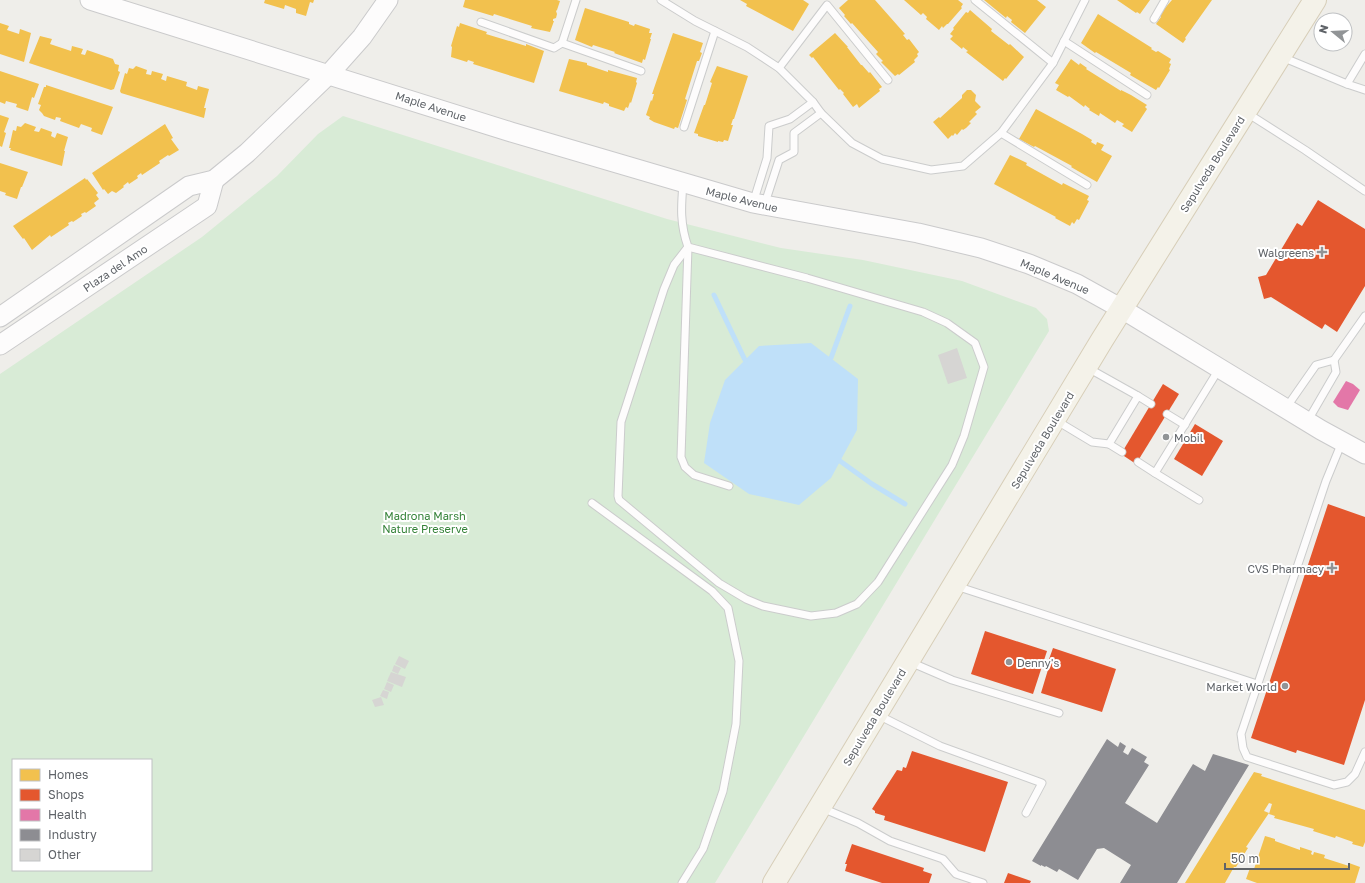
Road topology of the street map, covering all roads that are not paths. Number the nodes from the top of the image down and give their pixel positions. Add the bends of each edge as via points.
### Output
1 (90, 0) edge
2 (388, 0) edge
3 (576, 0) edge
4 (661, 0) edge
5 (820, 0) edge
6 (975, 0) edge
7 (1085, 0) edge
8 (1165, 0) edge
9 (1315, 0) edge
10 (827, 5) junction
11 (1154, 19) dead end
12 (481, 22) dead end
13 (714, 31) junction
14 (1064, 41) junction
15 (562, 43) junction
16 (1365, 54) edge
17 (1280, 56) junction
18 (1053, 62) junction
19 (779, 68) junction
20 (641, 71) dead end
21 (329, 74) junction
22 (888, 80) dead end
23 (1347, 84) junction
24 (1365, 90) edge
25 (1147, 95) dead end
26 (813, 102) junction
27 (1245, 112) junction
28 (821, 113) junction
29 (684, 127) dead end
30 (1001, 133) junction
31 (214, 180) junction
32 (683, 183) junction
33 (1087, 186) dead end
34 (1365, 191) edge
35 (758, 204) junction
36 (688, 246) junction
37 (29, 298) junction
38 (1122, 309) junction
39 (1365, 316) edge
40 (0, 317) edge
41 (42, 317) junction
42 (0, 346) edge
43 (1334, 360) junction
44 (1086, 367) junction
45 (1219, 369) junction
46 (1138, 396) junction
47 (1151, 404) dead end
48 (1285, 409) junction
49 (1167, 414) dead end
50 (1055, 419) junction
51 (1307, 422) junction
52 (1185, 425) junction
53 (1342, 442) junction
54 (1109, 444) junction
55 (1122, 452) dead end
56 (1365, 454) edge
57 (1138, 462) dead end
58 (1155, 473) junction
59 (729, 486) dead end
60 (1199, 500) dead end
61 (592, 503) dead end
62 (954, 585) junction
63 (908, 661) junction
64 (1257, 684) junction
65 (1059, 713) dead end
66 (876, 714) junction
67 (1365, 752) edge
68 (820, 807) junction
69 (1026, 812) dead end
70 (682, 883) edge
71 (774, 883) edge
72 (984, 883) edge

1 - 21 street, Maple Avenue
2 - 21 street via 362,37
3 - 15 lane
4 - 13 lane
5 - 10 lane
6 - 18 lane
7 - 14 lane
8 - 11 lane
9 - 17 main road, Sepulveda Boulevard
10 - 19 lane
10 - 22 lane
12 - 15 lane via 554,48
13 - 19 lane via 747,47
13 - 29 lane
14 - 18 lane
14 - 25 lane
15 - 20 lane
16 - 23 lane
17 - 23 lane
17 - 27 main road, Sepulveda Boulevard
18 - 30 lane
19 - 26 lane
21 - 31 street via 247,153
21 - 32 street, Maple Avenue
23 - 24 lane
26 - 28 lane
26 - 35 lane via 790,119 769,126 767,158
27 - 34 lane
27 - 38 main road, Sepulveda Boulevard
28 - 30 lane via 852,143 882,159 931,170 963,166
28 - 35 lane via 794,133 794,152 779,160
30 - 33 lane
31 - 37 street via 189,186
31 - 41 street, Plaza del Amo via 207,206
32 - 35 street, Maple Avenue
32 - 36 lane via 681,217
35 - 38 street, Maple Avenue via 918,233 981,248 1077,284
36 - 36 lane via 923,312 975,343 984,367 964,436 952,465 878,582 857,604 836,613 811,616 763,606 746,599 719,583 619,500 622,422 664,289 674,265
36 - 59 lane via 680,457 685,467 694,475
37 - 40 street
37 - 41 street
38 - 44 main road, Sepulveda Boulevard
38 - 45 street, Maple Avenue
39 - 43 lane
41 - 42 street, Plaza del Amo
43 - 48 lane via 1316,365
43 - 51 lane via 1336,372
44 - 46 lane
44 - 50 main road, Sepulveda Boulevard
45 - 48 street, Maple Avenue
45 - 52 lane
46 - 47 lane
46 - 54 lane
48 - 51 street, Maple Avenue
49 - 52 lane
50 - 54 lane via 1092,442
50 - 62 main road, Sepulveda Boulevard
51 - 53 street, Maple Avenue
52 - 58 lane
53 - 56 street, Maple Avenue
53 - 64 lane via 1326,481
54 - 55 lane
57 - 58 lane
58 - 60 lane
61 - 70 lane via 712,591 728,608 739,661 736,724 720,799 703,849
62 - 63 main road, Sepulveda Boulevard
62 - 64 lane
63 - 65 lane via 952,680
63 - 66 main road, Sepulveda Boulevard
64 - 67 lane via 1241,734 1247,758 1334,785 1347,782 1355,774
66 - 68 main road, Sepulveda Boulevard
66 - 69 lane via 940,746 1042,784
68 - 71 main road, Sepulveda Boulevard
68 - 72 lane via 858,823 890,841 943,859 956,874

